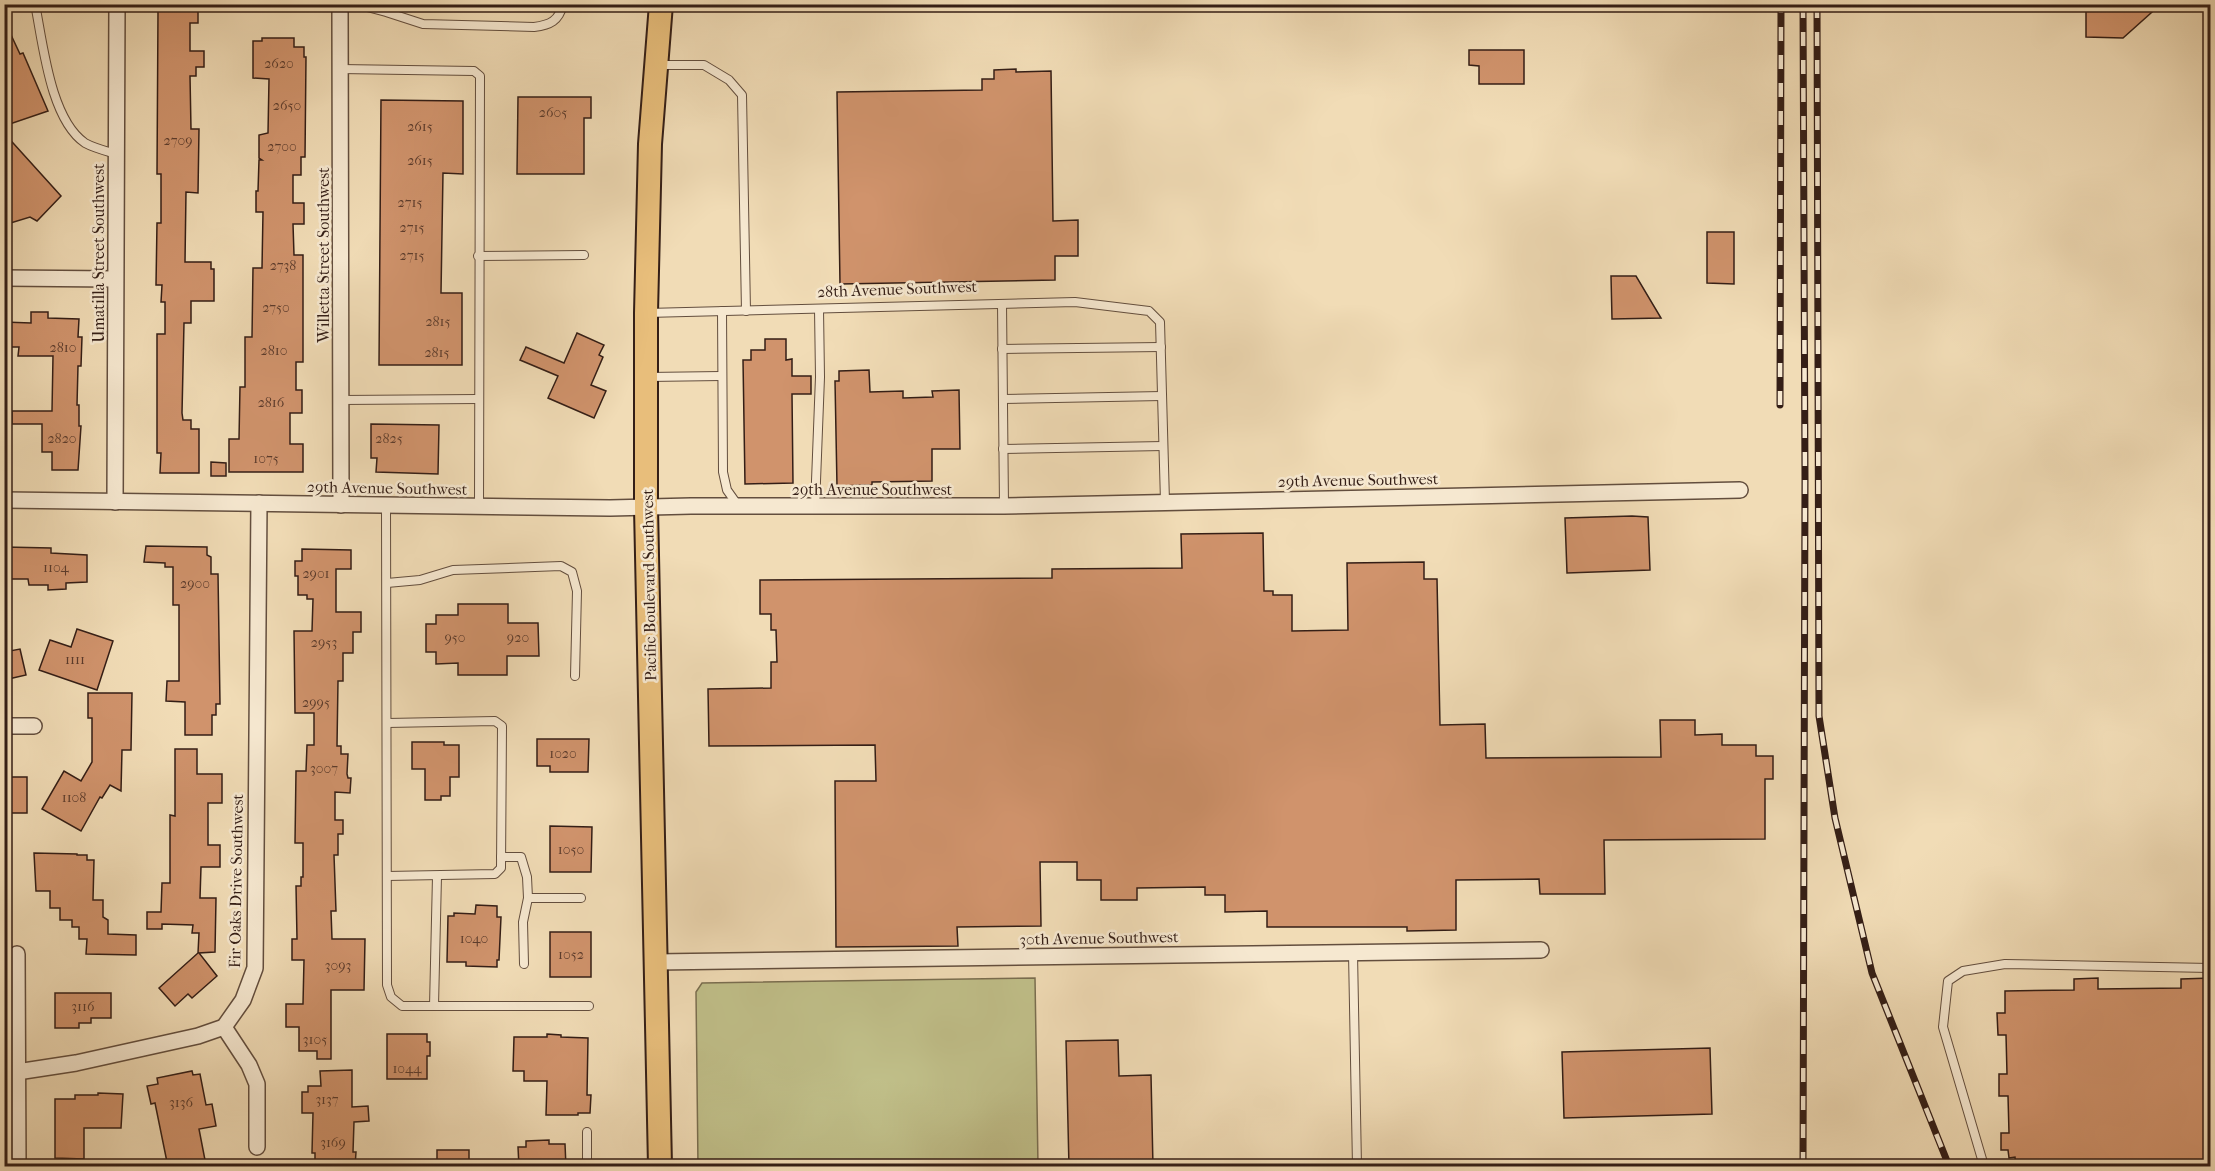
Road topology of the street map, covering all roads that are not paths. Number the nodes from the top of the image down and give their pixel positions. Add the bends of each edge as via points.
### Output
1 (35, 4) edge
2 (117, 4) edge
3 (340, 4) edge
4 (356, 4) edge
5 (564, 4) edge
6 (661, 4) edge
7 (656, 65) junction
8 (340, 69) junction
9 (116, 154) junction
10 (584, 255) dead end
11 (478, 256) junction
12 (4, 278) edge
13 (115, 279) junction
14 (1002, 304) junction
15 (819, 309) junction
16 (722, 311) junction
17 (746, 311) junction
18 (646, 313) junction
19 (1161, 347) junction
20 (1002, 349) junction
21 (721, 376) junction
22 (646, 377) junction
23 (1162, 396) junction
24 (478, 399) junction
25 (1003, 399) junction
26 (341, 400) junction
27 (1163, 446) junction
28 (1003, 449) junction
29 (1740, 490) dead end
30 (4, 500) edge
31 (115, 502) junction
32 (1165, 502) junction
33 (259, 503) junction
34 (341, 504) junction
35 (1004, 506) junction
36 (386, 507) junction
37 (646, 507) junction
38 (740, 507) junction
39 (815, 507) junction
40 (479, 508) junction
41 (387, 583) junction
42 (575, 676) dead end
43 (2211, 689) edge
44 (387, 723) junction
45 (4, 726) edge
46 (34, 726) dead end
47 (2211, 789) edge
48 (501, 857) junction
49 (387, 876) junction
50 (437, 876) junction
51 (528, 898) junction
52 (581, 898) dead end
53 (1541, 951) dead end
54 (1353, 953) junction
55 (17, 954) dead end
56 (656, 962) junction
57 (524, 964) dead end
58 (2211, 968) edge
59 (434, 1006) junction
60 (589, 1006) dead end
61 (224, 1027) junction
62 (12, 1072) edge
63 (587, 1132) dead end
64 (257, 1147) dead end
65 (18, 1167) edge
66 (587, 1167) edge
67 (660, 1167) edge
68 (1357, 1167) edge
69 (1984, 1167) edge

1 - 9 lane via 46,61 64,116 87,144
2 - 9 street, Umatilla Street Southwest
3 - 8 street, Willetta Street Southwest
4 - 5 lane via 423,24 534,27 557,19
6 - 7 main road, Pacific Boulevard Southwest
7 - 17 lane via 704,65 729,80 742,95
7 - 18 main road, Pacific Boulevard Southwest
8 - 11 lane via 474,71 480,76
8 - 26 street, Willetta Street Southwest
9 - 13 street, Umatilla Street Southwest
10 - 11 lane
11 - 24 lane
12 - 13 street
13 - 31 street, Umatilla Street Southwest
14 - 15 lane, 28th Avenue Southwest
14 - 19 lane, 28th Avenue Southwest via 1075,302 1149,310 1160,322
14 - 20 lane
15 - 17 lane, 28th Avenue Southwest
15 - 39 lane
16 - 17 lane, 28th Avenue Southwest
16 - 18 lane, 28th Avenue Southwest
16 - 21 lane
18 - 22 main road, Pacific Boulevard Southwest
19 - 20 lane
19 - 23 lane
20 - 25 lane
21 - 22 lane
21 - 38 lane via 723,472 727,490
22 - 37 main road, Pacific Boulevard Southwest
23 - 25 lane
23 - 27 lane
24 - 26 lane
24 - 40 lane
25 - 28 lane
26 - 34 street, Willetta Street Southwest
27 - 28 lane
27 - 32 lane
28 - 35 lane
29 - 32 street, 29th Avenue Southwest
30 - 31 street, 29th Avenue Southwest
31 - 33 street, 29th Avenue Southwest
32 - 35 street, 29th Avenue Southwest
33 - 34 street, 29th Avenue Southwest
33 - 61 street, Fir Oaks Drive Southwest via 255,968 243,1000
34 - 36 street, 29th Avenue Southwest
35 - 39 street, 29th Avenue Southwest
36 - 40 street, 29th Avenue Southwest
36 - 41 lane
37 - 38 street, 29th Avenue Southwest
37 - 40 street, 29th Avenue Southwest
37 - 56 main road, Pacific Boulevard Southwest
38 - 39 street, 29th Avenue Southwest
41 - 42 lane via 420,580 453,570 561,566 572,572 577,591
41 - 44 lane
43 - 47 lane
44 - 48 lane via 495,721 502,726
44 - 49 lane
45 - 46 street
48 - 50 lane via 501,868 495,874
48 - 51 lane via 521,857
49 - 50 lane
49 - 59 lane via 387,985 391,998 402,1006
50 - 59 lane
51 - 52 lane
51 - 57 lane
53 - 54 street, 30th Avenue Southwest
54 - 56 street, 30th Avenue Southwest
54 - 68 lane
55 - 62 street
56 - 67 main road, Pacific Boulevard Southwest
58 - 69 lane via 2005,964 1963,971 1948,981 1943,1027
59 - 60 lane
61 - 62 street via 76,1063
61 - 64 street via 257,1084
62 - 65 street
63 - 66 lane

